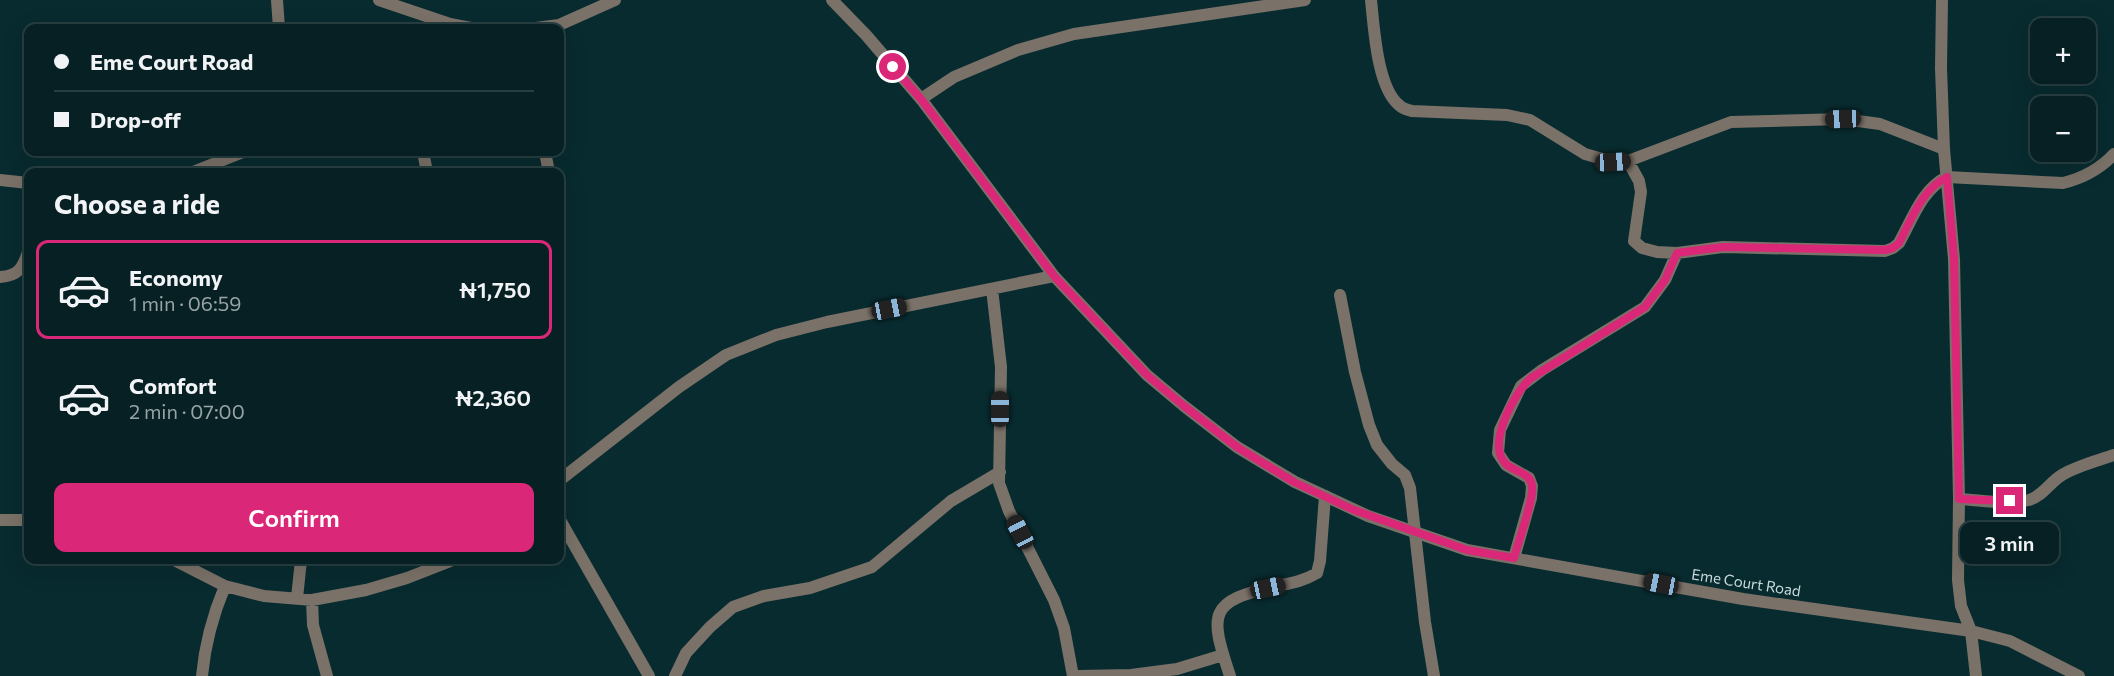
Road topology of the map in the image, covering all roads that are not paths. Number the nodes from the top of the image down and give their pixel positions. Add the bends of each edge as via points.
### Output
1 (277, 0) edge
2 (379, 0) edge
3 (615, 0) edge
4 (832, 0) edge
5 (1305, 0) edge
6 (1371, 0) edge
7 (1942, 0) edge
8 (1223, 5) edge
9 (279, 24) edge
10 (444, 24) edge
11 (560, 24) edge
12 (921, 99) junction
13 (1944, 149) junction
14 (2114, 154) edge
15 (233, 156) edge
16 (1628, 161) junction
17 (203, 168) edge
18 (1947, 177) junction
19 (0, 180) edge
20 (24, 183) edge
21 (1677, 253) junction
22 (24, 260) edge
23 (1054, 276) junction
24 (0, 277) edge
25 (992, 289) junction
26 (1340, 295) dead end
27 (2114, 455) edge
28 (1000, 472) junction
29 (564, 477) edge
30 (1325, 496) junction
31 (1959, 499) junction
32 (0, 520) edge
33 (24, 520) edge
34 (564, 527) edge
35 (1415, 533) junction
36 (1514, 558) junction
37 (182, 564) edge
38 (301, 564) edge
39 (442, 564) edge
40 (225, 586) junction
41 (297, 598) junction
42 (312, 600) junction
43 (1971, 630) junction
44 (1223, 655) junction
45 (202, 676) edge
46 (327, 676) edge
47 (649, 676) edge
48 (675, 676) edge
49 (1073, 676) edge
50 (1079, 676) edge
51 (1230, 676) edge
52 (1434, 676) edge
53 (1976, 676) edge
54 (2079, 676) edge

1 - 9 street
2 - 10 street
3 - 11 street
4 - 12 street, Eme Court Road
5 - 8 street
6 - 16 street via 1380,67 1400,107 1530,120 1585,154 1613,162
7 - 13 street
8 - 12 street via 1074,34 1018,50 954,77
12 - 23 street, Eme Court Road
13 - 16 street via 1880,124 1843,119 1731,122
13 - 18 street
14 - 18 street via 2098,169 2063,183
15 - 17 street
16 - 21 street via 1641,192 1634,241 1642,248
18 - 21 street via 1935,183 1893,248 1723,247
18 - 31 street via 1954,259
19 - 20 street
21 - 36 street via 1665,280 1645,307 1521,386 1500,430 1498,453 1506,465 1529,478 1532,486
22 - 24 street via 19,271
23 - 25 street
23 - 30 street, Eme Court Road via 1147,375 1184,406 1237,447
25 - 28 street via 1001,367
25 - 29 street via 827,322 776,335 726,355
26 - 35 street via 1369,425 1377,445 1405,475
27 - 31 street via 2064,474 2029,500
28 - 48 street via 951,501 872,567 810,588 764,596 733,607 686,653
28 - 49 street via 999,483 1009,511 1054,600
30 - 35 street, Eme Court Road
30 - 44 street via 1317,573 1306,580 1249,592 1226,604 1217,614
31 - 43 street via 1958,580 1961,606
32 - 33 street
34 - 47 street
35 - 36 street, Eme Court Road via 1467,550
35 - 52 street
36 - 43 street, Eme Court Road via 1743,599
37 - 40 street
38 - 41 street
39 - 42 street via 366,590
40 - 41 street via 264,596
40 - 45 street via 212,616
41 - 42 street
42 - 46 street via 313,625
43 - 53 street
43 - 54 street, Eme Court Road via 2010,641
44 - 50 street via 1177,669
44 - 51 street

